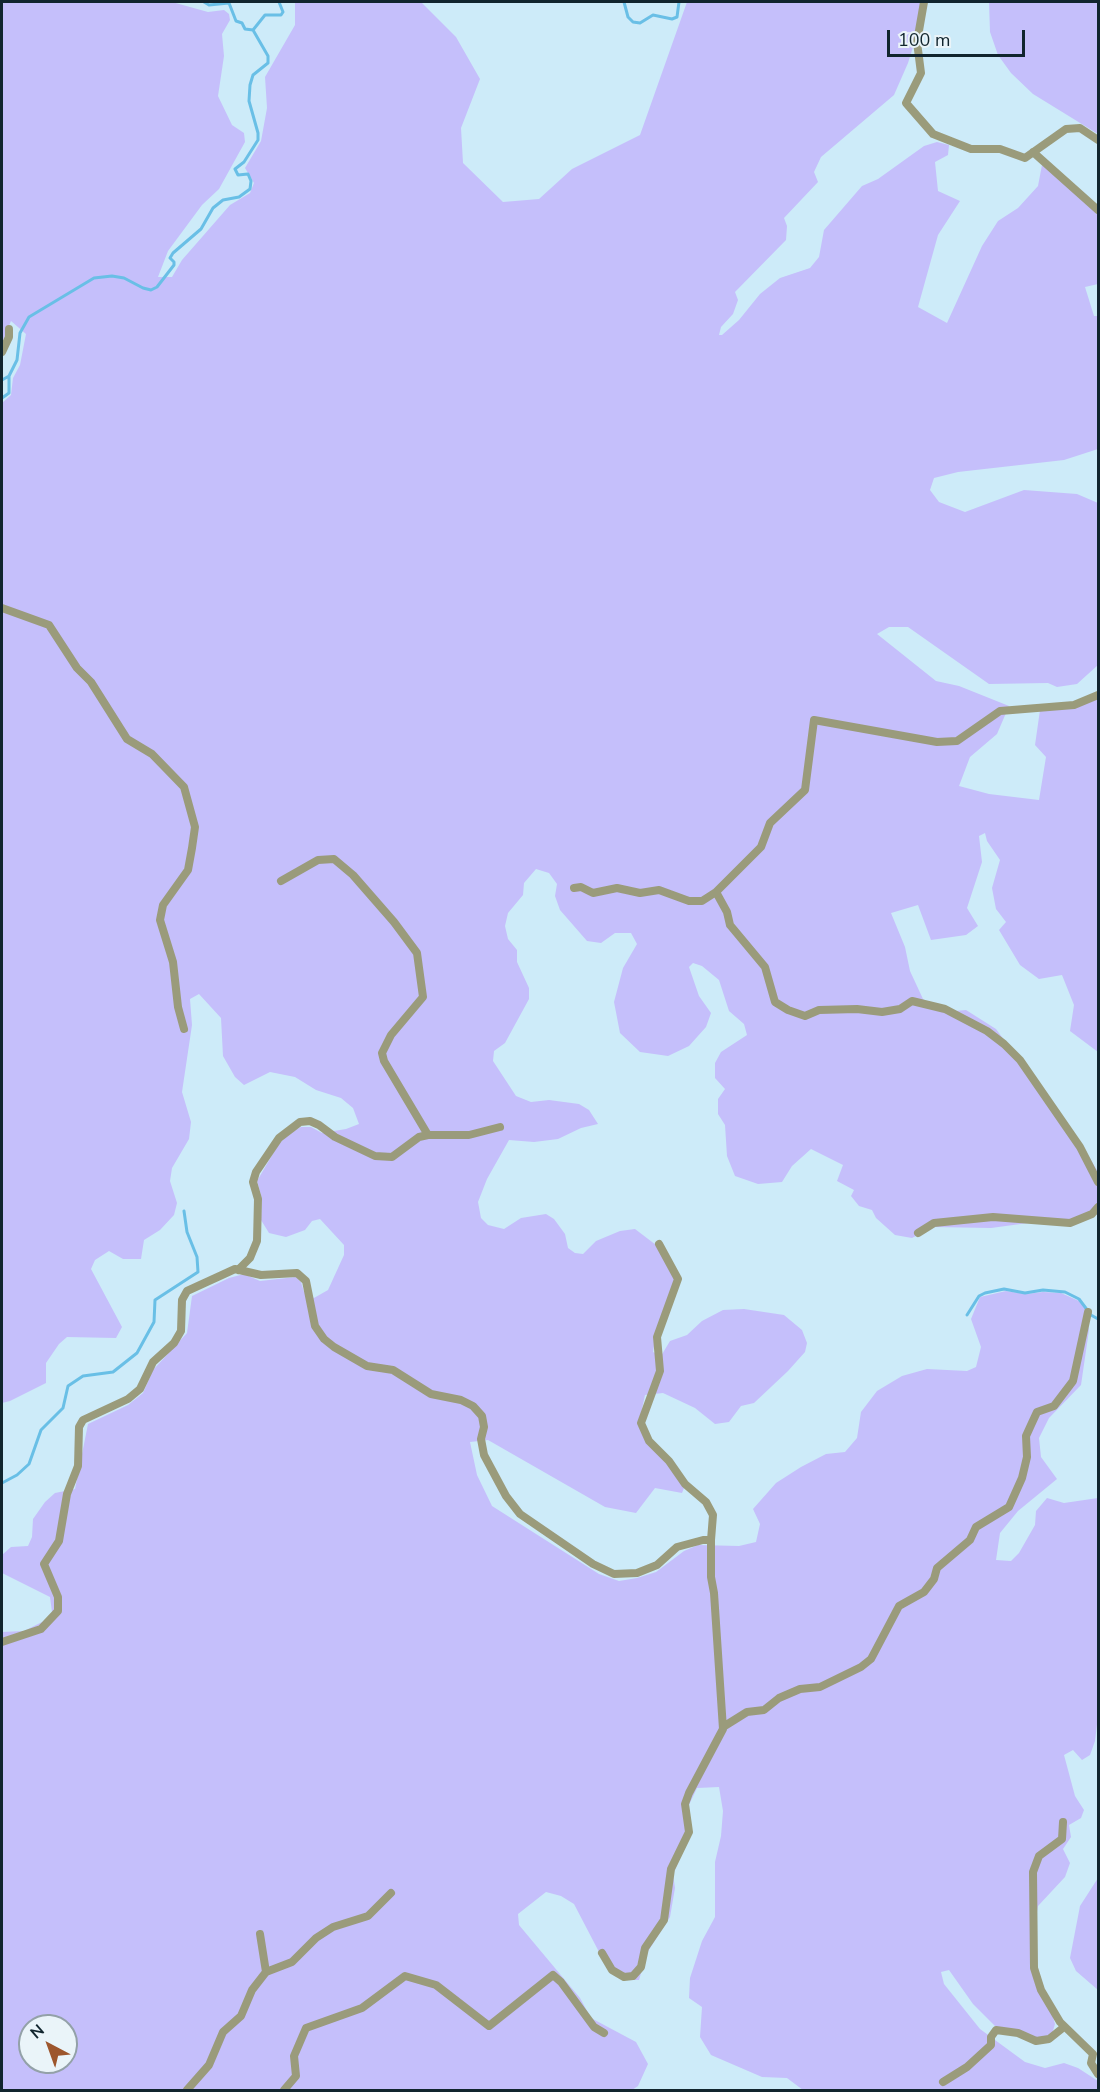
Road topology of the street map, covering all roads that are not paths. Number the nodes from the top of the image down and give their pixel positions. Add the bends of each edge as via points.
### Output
1 (924, 2) edge
2 (1098, 140) edge
3 (1033, 152) junction
4 (1098, 210) edge
5 (9, 330) dead end
6 (2, 352) edge
7 (2, 608) edge
8 (1098, 695) edge
9 (281, 881) dead end
10 (574, 888) dead end
11 (716, 892) junction
12 (184, 1029) dead end
13 (500, 1127) dead end
14 (428, 1135) junction
15 (1098, 1182) edge
16 (1098, 1207) edge
17 (918, 1233) dead end
18 (659, 1244) dead end
19 (238, 1270) junction
20 (1088, 1312) dead end
21 (711, 1540) junction
22 (2, 1642) edge
23 (723, 1727) junction
24 (1063, 1822) dead end
25 (391, 1893) dead end
26 (260, 1934) dead end
27 (602, 1953) dead end
28 (266, 1972) junction
29 (1064, 2027) junction
30 (604, 2033) dead end
31 (1098, 2074) edge
32 (944, 2082) dead end
33 (188, 2091) edge
34 (284, 2091) edge

1 - 3 street via 917,42 921,73 906,103 933,134 945,140 971,149 1000,150 1025,158
2 - 3 street via 1080,128 1066,129
3 - 4 street
5 - 6 street
7 - 12 street via 49,625 127,739 152,753 184,787 195,827 192,848 188,870 163,905 160,920 173,962
8 - 11 street via 1074,705 1000,711 957,741 937,742 814,720 805,790 770,823 761,847
9 - 14 street via 318,860 334,859 353,875 417,953 423,997 391,1035 382,1053
10 - 11 street via 593,893 617,888 640,893 659,890 689,901 702,901
11 - 15 street via 730,925 765,968 775,1002 788,1010 804,1016 819,1010 882,1012 900,1009 912,1001 945,1009 987,1031 1020,1060 1080,1147
13 - 14 street via 459,1136
14 - 19 street via 392,1157 375,1156 310,1121 290,1128 273,1145 256,1172 253,1182 258,1198 257,1241 250,1258
16 - 17 street via 1092,1214 1070,1222 993,1217 934,1223
18 - 21 street via 678,1279 657,1337 660,1371 641,1423 650,1441 685,1484 706,1502 713,1515
19 - 21 street via 301,1276 308,1287 315,1326 334,1347 367,1366 393,1370 431,1394 473,1406 482,1416 484,1455 520,1514 604,1571 637,1573 657,1564 677,1547
19 - 22 street via 187,1291 182,1300 181,1331 153,1362 140,1389 128,1399 90,1414 78,1427 78,1466 67,1494 59,1541 44,1564 58,1597 58,1611 41,1629
20 - 23 street via 1073,1381 1054,1406 1037,1412 1026,1436 1022,1478 1009,1506 976,1527 970,1540 937,1568 934,1580 924,1592 899,1606 871,1659 861,1667 820,1687 800,1689 778,1698 764,1710 747,1712
21 - 23 street
23 - 27 street via 685,1804 689,1832 671,1869 664,1920 645,1948 641,1967 633,1976 624,1977 612,1970
24 - 29 street via 1062,1839 1040,1856 1033,1882 1034,1968 1041,1990
25 - 28 street via 368,1916 333,1927 292,1962
26 - 28 street
28 - 33 street via 252,1990 241,2016 223,2032 209,2066
29 - 31 street via 1093,2054 1091,2063
29 - 32 street via 1049,2039 1036,2041 996,2030 991,2045
30 - 34 street via 594,2027 553,1975 489,2026 436,1985 405,1976 362,2008 306,2028 294,2056 296,2076

